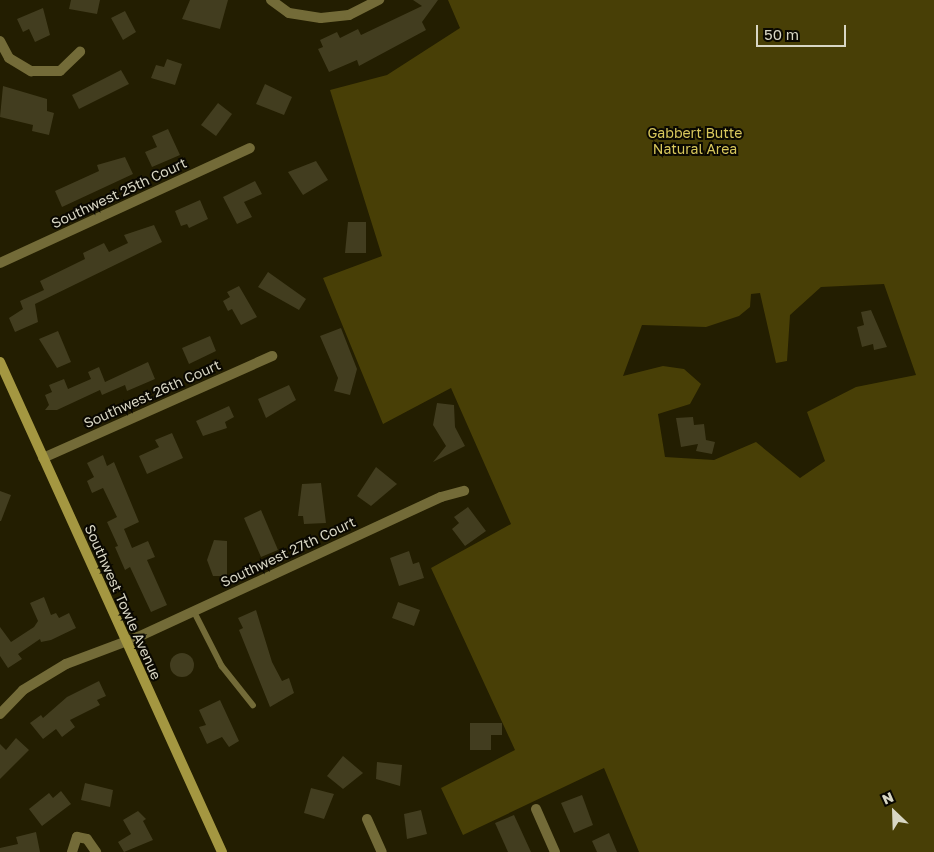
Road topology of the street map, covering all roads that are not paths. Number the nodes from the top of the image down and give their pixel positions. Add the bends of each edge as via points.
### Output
1 (271, 0) edge
2 (379, 0) edge
3 (0, 41) edge
4 (80, 52) dead end
5 (250, 148) dead end
6 (0, 263) edge
7 (272, 356) dead end
8 (0, 362) edge
9 (43, 458) junction
10 (464, 491) dead end
11 (194, 611) junction
12 (125, 640) junction
13 (253, 705) dead end
14 (0, 714) edge
15 (536, 809) dead end
16 (367, 819) dead end
17 (72, 852) edge
18 (96, 852) edge
19 (222, 852) edge
20 (382, 852) edge
21 (555, 852) edge

1 - 2 street via 289,13 321,18 349,14
3 - 4 street via 9,58 31,71 60,71
5 - 6 street, Southwest 25th Court
7 - 9 street, Southwest 26th Court
8 - 9 main road, Southwest Towle Avenue
9 - 12 main road, Southwest Towle Avenue
10 - 11 street, Southwest 27th Court via 441,497
11 - 12 street, Southwest 27th Court
11 - 13 lane via 222,666
12 - 14 street, Southwest 27th Court via 43,676
12 - 19 main road, Southwest Towle Avenue
15 - 21 street
16 - 20 street
17 - 18 street via 77,837 87,839

